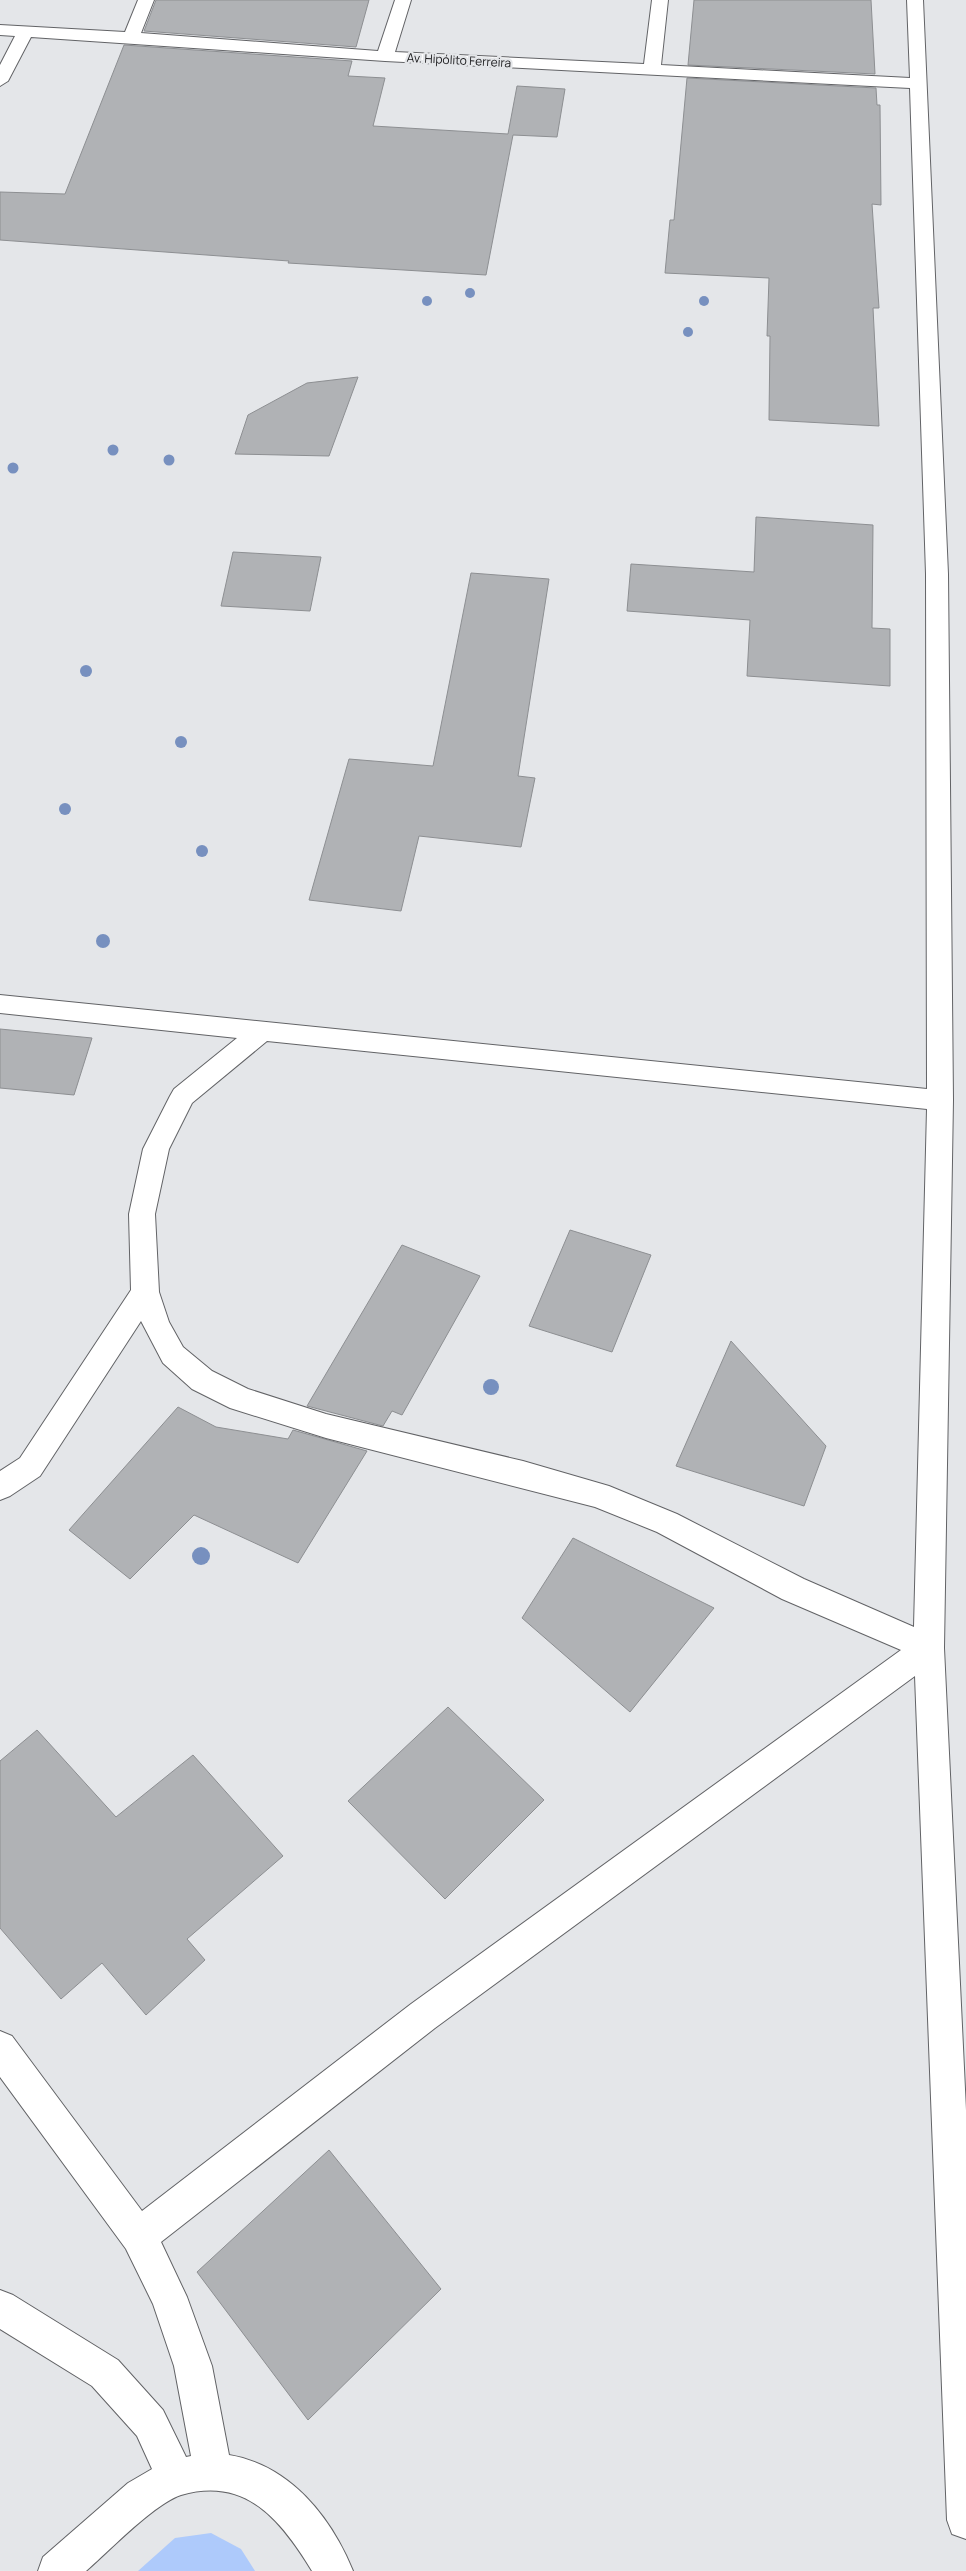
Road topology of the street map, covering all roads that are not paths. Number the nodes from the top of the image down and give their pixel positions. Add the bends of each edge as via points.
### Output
1 (146, 0) edge
2 (403, 0) edge
3 (660, 0) edge
4 (915, 0) edge
5 (0, 30) edge
6 (26, 32) junction
7 (131, 37) junction
8 (385, 56) junction
9 (652, 71) junction
10 (0, 82) edge
11 (918, 83) junction
12 (0, 1004) edge
13 (261, 1032) junction
14 (940, 1100) junction
15 (145, 1292) junction
16 (0, 1487) edge
17 (929, 1648) junction
18 (0, 2048) edge
19 (139, 2236) junction
20 (0, 2308) edge
21 (194, 2475) junction
22 (966, 2520) edge
23 (57, 2571) edge
24 (334, 2571) edge

1 - 7 street
2 - 8 street
3 - 9 street
4 - 11 street
5 - 6 street, Av. Hipólito Ferreira
6 - 7 street, Av. Hipólito Ferreira
6 - 10 street
7 - 8 street, Av. Hipólito Ferreira
8 - 9 street, Av. Hipólito Ferreira
9 - 11 street, Av. Hipólito Ferreira
11 - 14 street via 937,574
12 - 13 street
13 - 14 street
13 - 15 street via 183,1096 156,1149 142,1214
14 - 17 street
15 - 16 street via 30,1467
15 - 17 street via 156,1325 173,1355 202,1380 240,1399 326,1426 599,1495 667,1523 793,1589
17 - 19 street via 423,2016
17 - 22 street
18 - 19 street
19 - 21 street via 169,2297 193,2366
20 - 21 street via 105,2373
21 - 23 street via 142,2497
21 - 24 street via 243,2476 272,2490 296,2512

